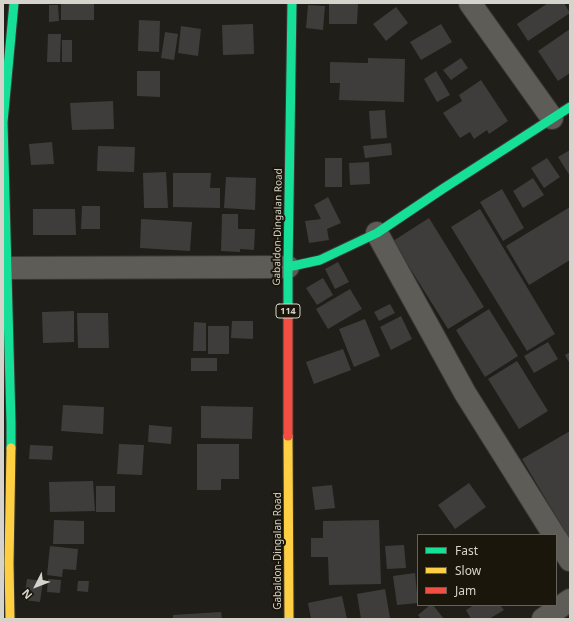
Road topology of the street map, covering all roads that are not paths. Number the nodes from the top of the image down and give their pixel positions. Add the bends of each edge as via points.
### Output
1 (14, 3) edge
2 (292, 3) edge
3 (470, 3) edge
4 (570, 107) edge
5 (552, 118) junction
6 (377, 233) junction
7 (288, 267) junction
8 (5, 268) edge
9 (553, 534) edge
10 (557, 540) edge
11 (570, 560) edge
12 (570, 600) edge
13 (10, 619) edge
14 (289, 619) edge
15 (543, 619) edge

1 - 8 street via 3,122
2 - 7 street, Gabaldon-Dingalan Road / 114
3 - 5 street
4 - 5 street
5 - 6 street
6 - 7 street via 320,260
6 - 9 street via 465,393
7 - 8 street
7 - 14 street, Gabaldon-Dingalan Road / 114
8 - 13 street via 10,423
10 - 11 street
12 - 15 street

